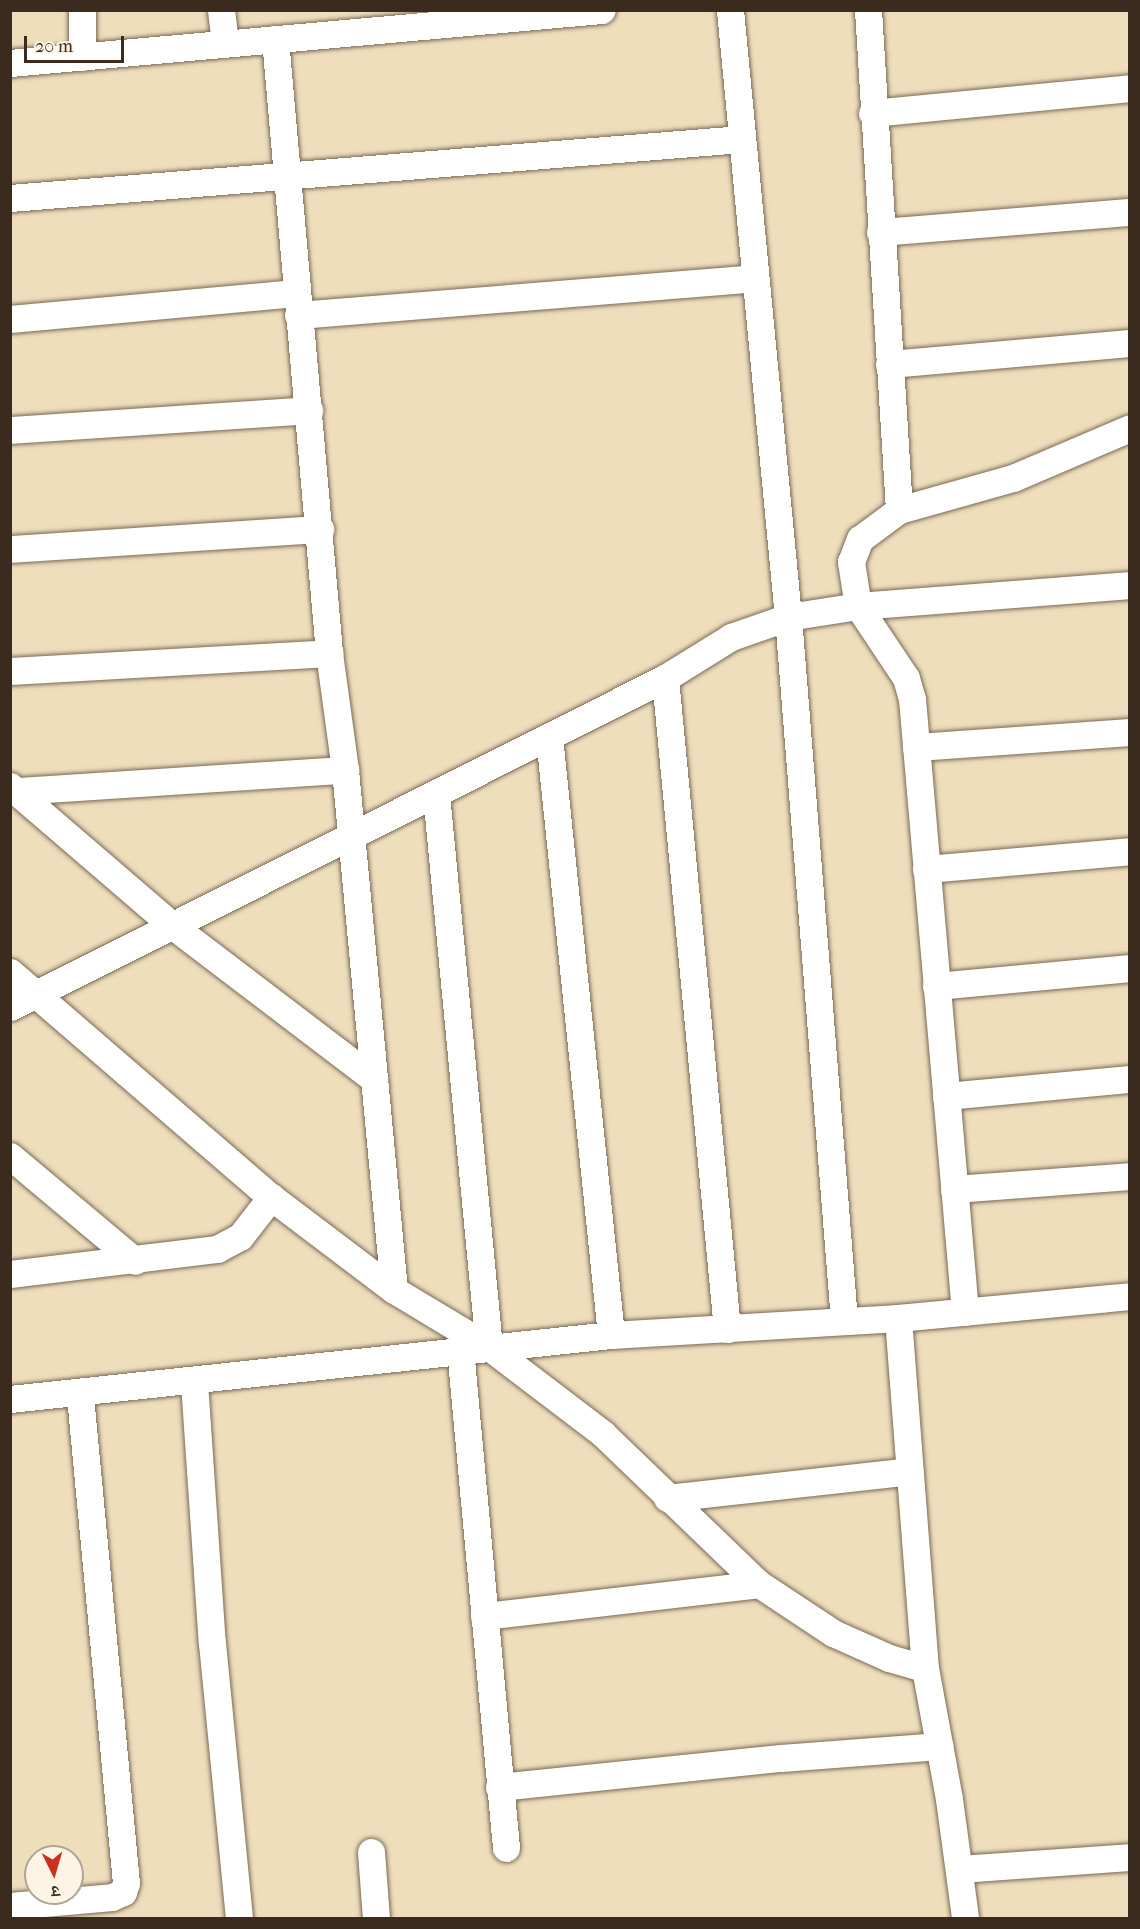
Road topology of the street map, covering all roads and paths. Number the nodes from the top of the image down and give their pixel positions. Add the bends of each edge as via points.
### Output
1 (82, 10) edge
2 (221, 10) edge
3 (602, 10) edge
4 (730, 10) edge
5 (868, 10) edge
6 (275, 39) junction
7 (225, 44) junction
8 (82, 57) junction
9 (10, 63) edge
10 (1130, 88) edge
11 (872, 113) junction
12 (742, 139) junction
13 (287, 174) junction
14 (10, 198) edge
15 (1130, 212) edge
16 (880, 232) junction
17 (755, 278) junction
18 (297, 304) junction
19 (10, 319) edge
20 (1130, 343) edge
21 (889, 364) junction
22 (309, 411) junction
23 (1130, 429) edge
24 (10, 430) edge
25 (899, 510) junction
26 (320, 529) junction
27 (10, 549) edge
28 (1130, 585) edge
29 (858, 606) junction
30 (788, 617) junction
31 (329, 653) junction
32 (10, 671) edge
33 (665, 678) junction
34 (1130, 732) edge
35 (549, 737) junction
36 (916, 747) junction
37 (345, 770) junction
38 (14, 788) edge
39 (436, 794) junction
40 (352, 836) junction
41 (1130, 850) edge
42 (926, 869) junction
43 (172, 926) junction
44 (1130, 968) edge
45 (10, 972) edge
46 (936, 986) junction
47 (37, 995) junction
48 (10, 1007) edge
49 (374, 1078) junction
50 (1130, 1079) edge
51 (946, 1096) junction
52 (10, 1156) edge
53 (1130, 1176) edge
54 (954, 1189) junction
55 (271, 1197) junction
56 (135, 1261) junction
57 (10, 1274) edge
58 (394, 1290) junction
59 (1130, 1296) edge
60 (964, 1312) junction
61 (898, 1318) junction
62 (844, 1321) junction
63 (727, 1329) junction
64 (611, 1335) junction
65 (489, 1347) junction
66 (460, 1349) junction
67 (194, 1382) junction
68 (80, 1392) junction
69 (10, 1399) edge
70 (910, 1471) junction
71 (667, 1498) junction
72 (759, 1584) junction
73 (483, 1616) junction
74 (925, 1668) junction
75 (940, 1746) junction
76 (500, 1787) junction
77 (506, 1848) dead end
78 (371, 1852) dead end
79 (1130, 1857) edge
80 (959, 1869) junction
81 (10, 1906) edge
82 (63, 1911) edge
83 (239, 1918) edge
84 (376, 1918) edge
85 (964, 1918) edge

1 - 8 street
2 - 7 street
3 - 6 street
4 - 12 street
5 - 11 street
6 - 7 street
6 - 13 street
7 - 8 street
8 - 9 street
10 - 11 street
11 - 16 street
12 - 13 street
12 - 17 street
13 - 14 street
13 - 18 street
15 - 16 street
16 - 21 street
17 - 18 street
17 - 30 street
18 - 19 street
18 - 22 street
20 - 21 street
21 - 25 street
22 - 24 street
22 - 26 street
23 - 25 street via 1013,478
25 - 29 street via 860,539 851,562
26 - 27 street
26 - 31 street
28 - 29 street
29 - 30 street
29 - 36 street via 906,678
30 - 33 street via 731,637
30 - 62 street
31 - 32 street
31 - 37 street
33 - 35 street
33 - 63 street
34 - 36 street
35 - 39 street
35 - 64 street
36 - 42 street
37 - 38 street
37 - 40 street
38 - 43 street
39 - 40 street
39 - 65 street
40 - 43 street
40 - 49 street
41 - 42 street
42 - 46 street
43 - 47 street
43 - 49 street
44 - 46 street
45 - 47 street
46 - 51 street
47 - 48 street
47 - 55 street
49 - 58 street
50 - 51 street
51 - 54 street
52 - 56 street
53 - 54 street
54 - 60 street
55 - 56 street via 240,1237 217,1249
55 - 58 street
56 - 57 street
58 - 65 street
59 - 60 street
60 - 61 street
61 - 62 street
61 - 70 street
62 - 63 street
63 - 64 street
64 - 65 street
65 - 66 street
65 - 71 street via 603,1434
66 - 67 street
66 - 73 street
67 - 68 street
67 - 83 street via 212,1642
68 - 69 street
68 - 82 street via 126,1883 123,1892 112,1897
70 - 71 street
70 - 74 street
71 - 72 street
72 - 73 street
72 - 74 street via 832,1633 889,1658
73 - 76 street
74 - 75 street
75 - 76 street
75 - 80 street
76 - 77 street
78 - 84 street
79 - 80 street
80 - 85 street
81 - 82 street

